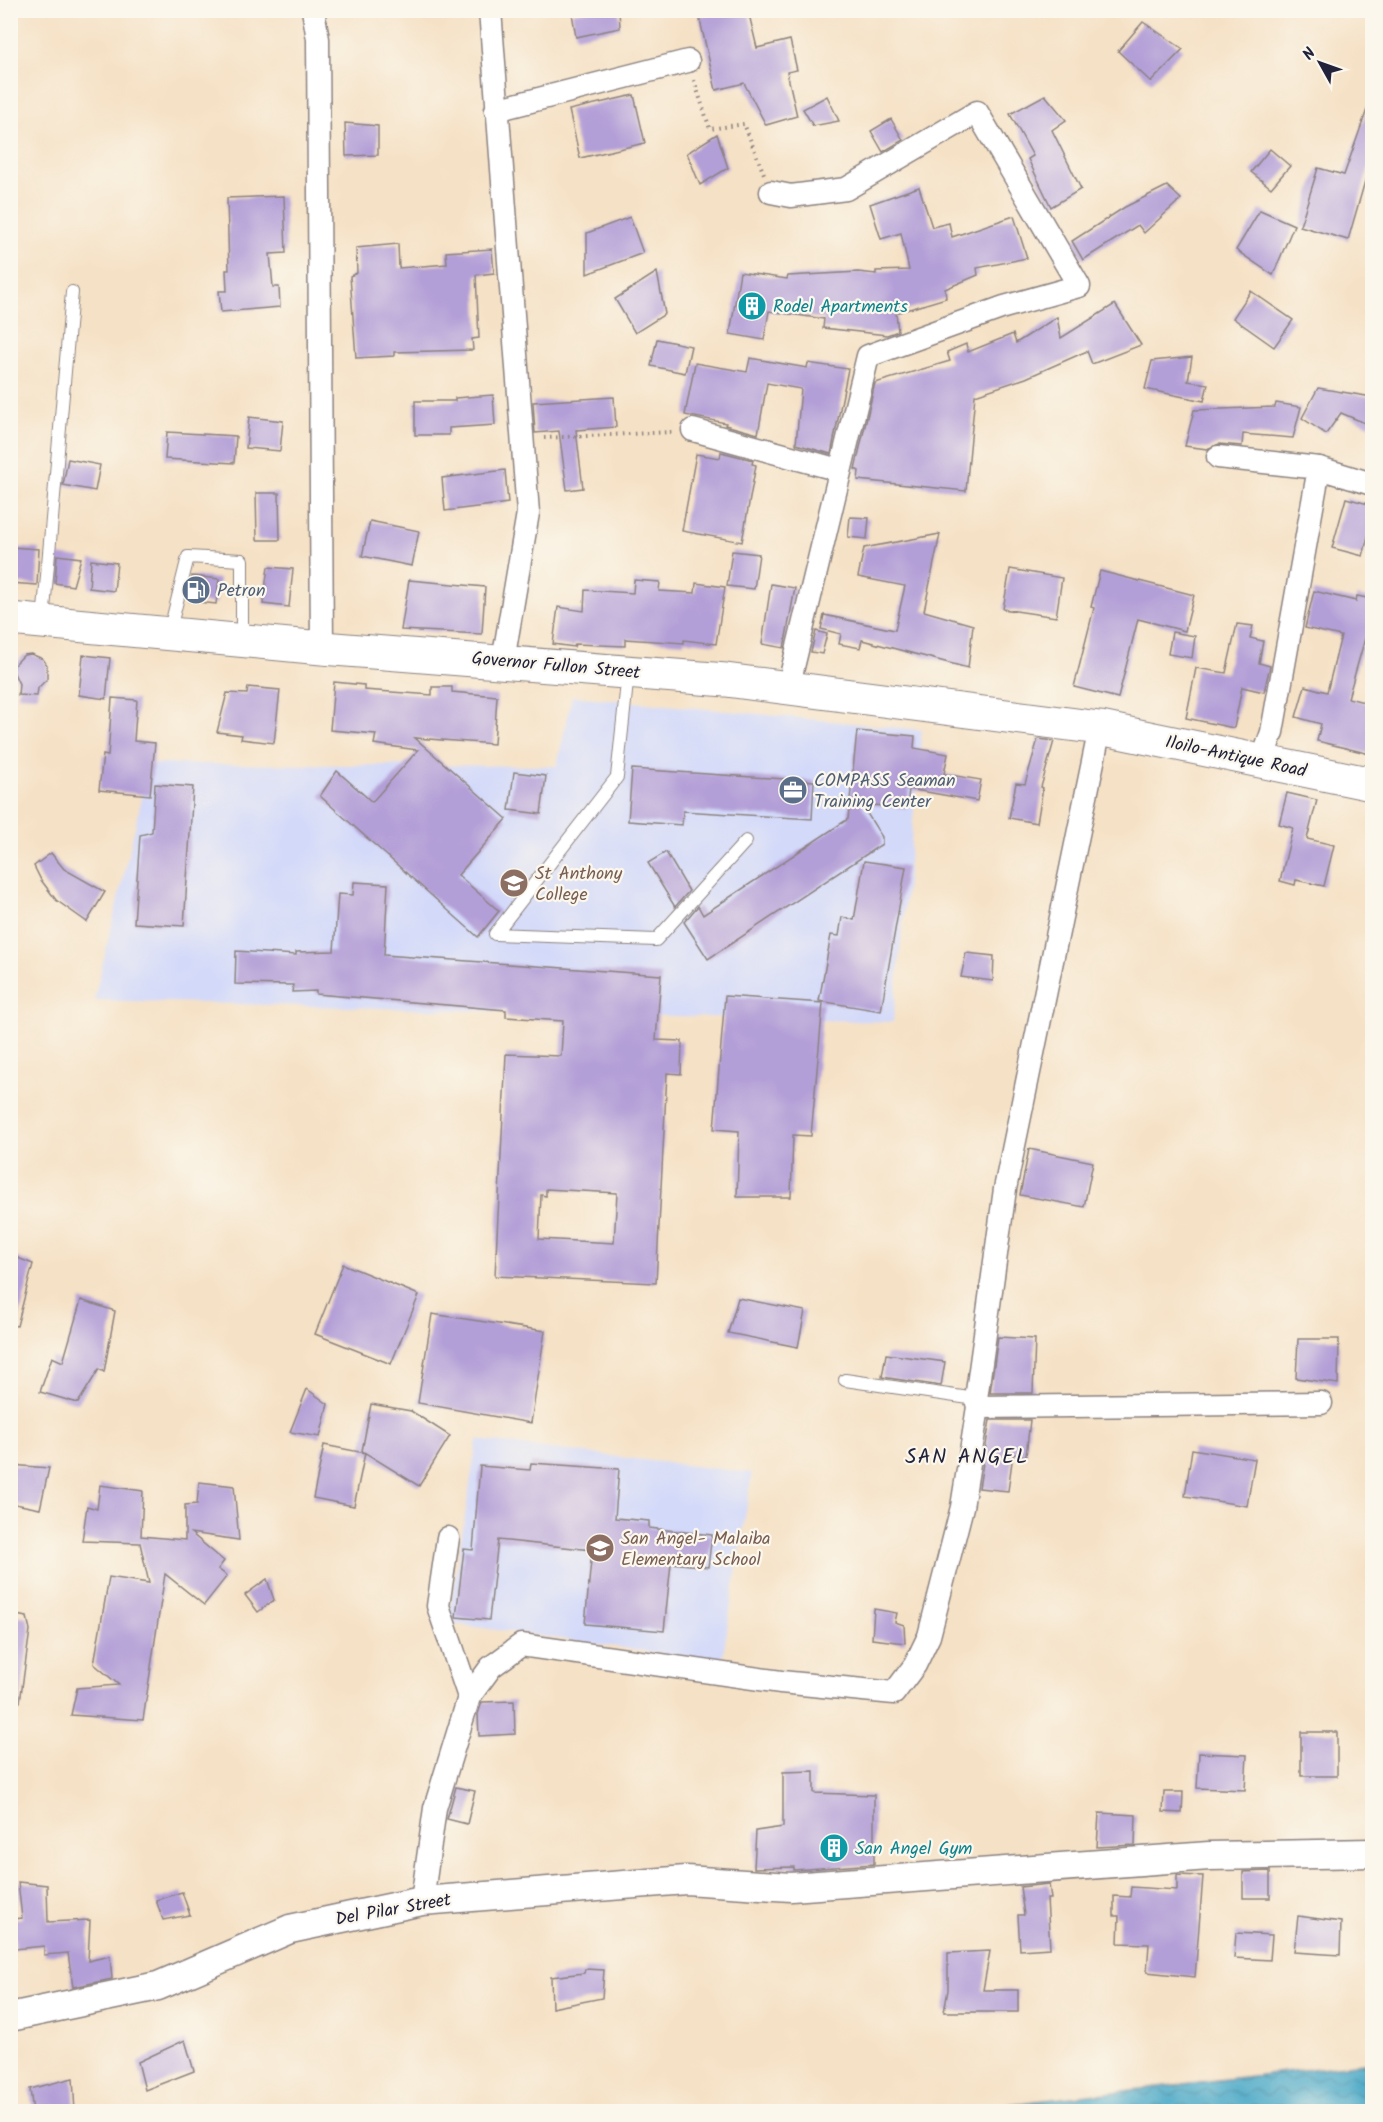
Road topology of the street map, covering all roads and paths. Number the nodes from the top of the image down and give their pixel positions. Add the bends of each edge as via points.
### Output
1 (313, 10) edge
2 (490, 10) edge
3 (688, 61) joint
4 (496, 110) junction
5 (771, 192) joint
6 (72, 292) dead end
7 (693, 430) joint
8 (522, 439) junction
9 (1218, 457) dead end
10 (1319, 468) junction
11 (839, 470) junction
12 (1372, 484) edge
13 (10, 619) edge
14 (43, 622) junction
15 (169, 634) junction
16 (242, 641) junction
17 (322, 648) junction
18 (503, 661) junction
19 (628, 671) junction
20 (788, 688) junction
21 (1100, 728) junction
22 (1262, 761) junction
23 (1372, 784) edge
24 (746, 841) dead end
25 (845, 1380) dead end
26 (977, 1403) junction
27 (1321, 1403) dead end
28 (448, 1538) dead end
29 (469, 1697) junction
30 (1372, 1853) edge
31 (422, 1901) junction
32 (10, 2017) edge

1 - 17 street via 318,39
2 - 4 street
3 - 4 street
3 - 5 path via 710,129 744,124
4 - 8 street
5 - 11 street via 791,196 846,189 977,112 1079,286 1004,307 868,356
6 - 14 lane
7 - 8 path
7 - 11 street
8 - 18 street via 528,513
9 - 10 street
10 - 12 street
10 - 22 street via 1272,732
11 - 20 street
13 - 14 main road, Governor Fullon Street
14 - 15 main road, Governor Fullon Street
15 - 16 main road, Governor Fullon Street
15 - 16 lane via 188,557 242,560
16 - 17 main road, Governor Fullon Street
17 - 18 main road, Governor Fullon Street
18 - 19 main road, Governor Fullon Street
19 - 20 main road, Governor Fullon Street
19 - 24 lane via 617,777 495,934 656,940
20 - 21 main road, Governor Fullon Street
21 - 22 main road, Iloilo-Antique Road
21 - 26 street via 1005,1189
22 - 23 main road, Iloilo-Antique Road
25 - 26 lane
26 - 27 street via 1043,1409
26 - 29 street via 962,1507 929,1636 915,1665 894,1693 781,1682 521,1645 490,1667
28 - 29 street via 438,1606
29 - 31 street via 435,1808
30 - 31 street, Del Pilar Street via 1209,1856 791,1887 686,1880
31 - 32 street, Del Pilar Street via 290,1929 158,1986

